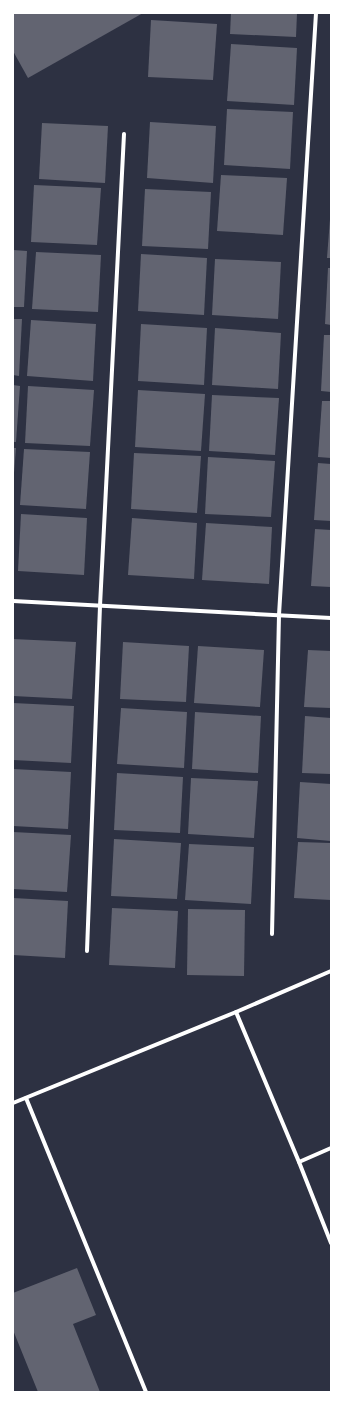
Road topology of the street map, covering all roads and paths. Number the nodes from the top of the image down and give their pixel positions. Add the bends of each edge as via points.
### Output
1 (316, 13) edge
2 (124, 134) dead end
3 (13, 601) edge
4 (100, 606) junction
5 (279, 615) junction
6 (331, 618) edge
7 (272, 934) dead end
8 (87, 951) dead end
9 (331, 971) edge
10 (236, 1012) junction
11 (26, 1098) junction
12 (13, 1103) edge
13 (331, 1148) edge
14 (299, 1162) junction
15 (331, 1243) edge
16 (146, 1392) edge

1 - 5 street
2 - 4 street
3 - 4 street
4 - 5 street
4 - 8 street
5 - 6 street
5 - 7 street
9 - 10 street
10 - 11 street
10 - 14 street
11 - 12 street
11 - 16 street
13 - 14 street
14 - 15 street

